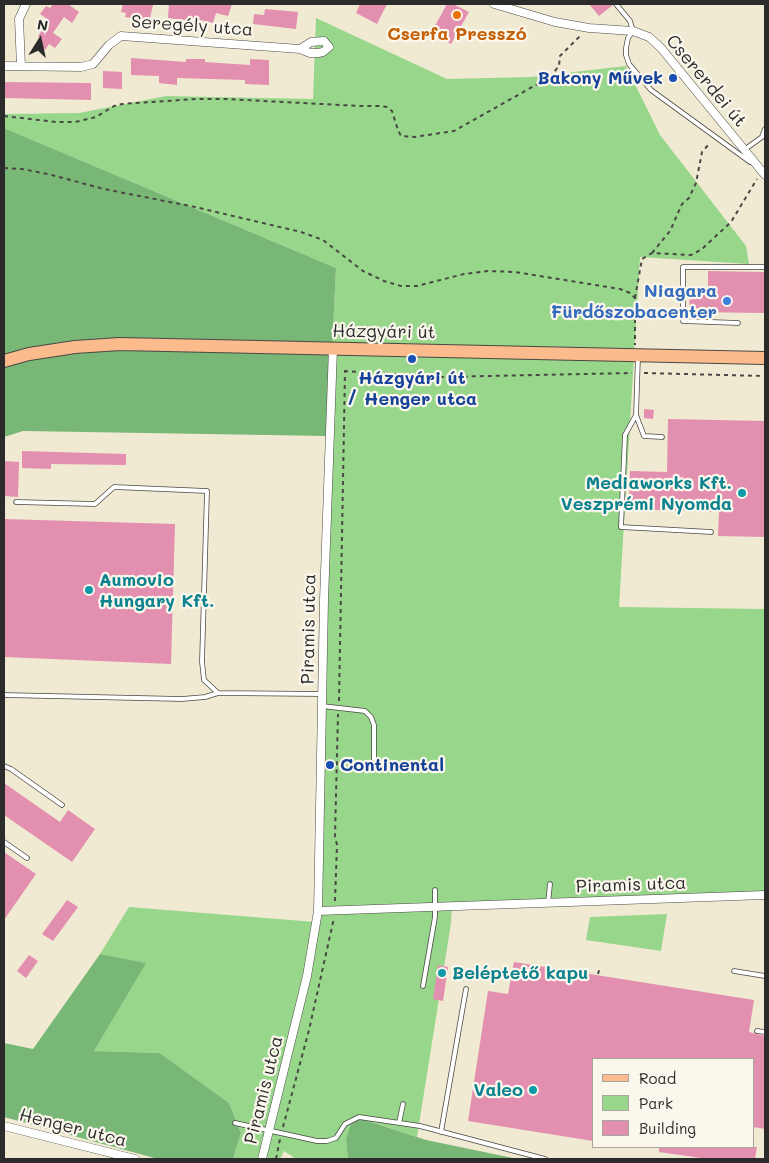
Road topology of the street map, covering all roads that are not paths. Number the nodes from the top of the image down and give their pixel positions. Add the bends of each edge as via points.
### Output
1 (26, 4) edge
2 (494, 4) edge
3 (616, 4) edge
4 (633, 31) junction
5 (300, 49) dead end
6 (4, 66) edge
7 (21, 66) junction
8 (765, 129) edge
9 (744, 150) junction
10 (764, 172) edge
11 (765, 267) edge
12 (738, 323) dead end
13 (333, 348) junction
14 (636, 355) junction
15 (765, 358) edge
16 (4, 361) edge
17 (636, 416) junction
18 (662, 437) dead end
19 (16, 502) dead end
20 (711, 532) dead end
21 (218, 693) junction
22 (322, 694) junction
23 (4, 695) edge
24 (322, 706) junction
25 (374, 759) dead end
26 (4, 766) edge
27 (62, 805) dead end
28 (4, 842) edge
29 (27, 858) dead end
30 (550, 884) dead end
31 (435, 890) dead end
32 (765, 895) edge
33 (548, 903) junction
34 (436, 907) junction
35 (318, 911) junction
36 (734, 971) dead end
37 (765, 976) edge
38 (423, 986) dead end
39 (466, 989) dead end
40 (757, 1031) dead end
41 (765, 1032) edge
42 (403, 1104) dead end
43 (235, 1123) dead end
44 (400, 1123) junction
45 (4, 1126) edge
46 (269, 1130) junction
47 (441, 1132) junction
48 (135, 1159) edge
49 (262, 1159) edge
50 (545, 1159) edge

1 - 7 street via 19,19
2 - 4 street, Csererdei út via 589,28
3 - 4 lane via 630,21
4 - 9 street, Csererdei út via 649,37 661,48
4 - 10 lane via 628,38 626,55 629,64 651,90
5 - 7 street, Seregély utca via 121,36 93,64 81,67
6 - 7 street, Seregély utca
8 - 9 lane via 762,137
9 - 10 street, Csererdei út
11 - 12 lane via 683,267 683,321
13 - 14 main road, Házgyári út
13 - 16 main road, Házgyári út via 120,344 75,347
13 - 22 street, Piramis utca
14 - 15 main road, Házgyári út
14 - 17 lane
17 - 18 lane via 644,436
17 - 20 lane via 625,435 621,527
19 - 21 lane via 95,504 114,486 207,491 202,662 204,680
21 - 22 lane
21 - 23 lane via 182,699
22 - 24 street, Piramis utca
24 - 25 lane via 365,711 371,717
24 - 35 street, Piramis utca
26 - 27 lane
28 - 29 lane
30 - 33 lane
31 - 34 lane
32 - 33 street, Piramis utca
33 - 34 street, Piramis utca
34 - 35 street, Piramis utca
34 - 38 lane
35 - 46 street, Piramis utca via 307,976
36 - 37 lane
39 - 47 lane
40 - 41 lane
42 - 44 lane
43 - 46 lane
44 - 46 lane via 359,1116 345,1124 336,1138 327,1141
44 - 47 lane
45 - 48 street, Henger utca
46 - 49 street, Piramis utca
47 - 50 lane

